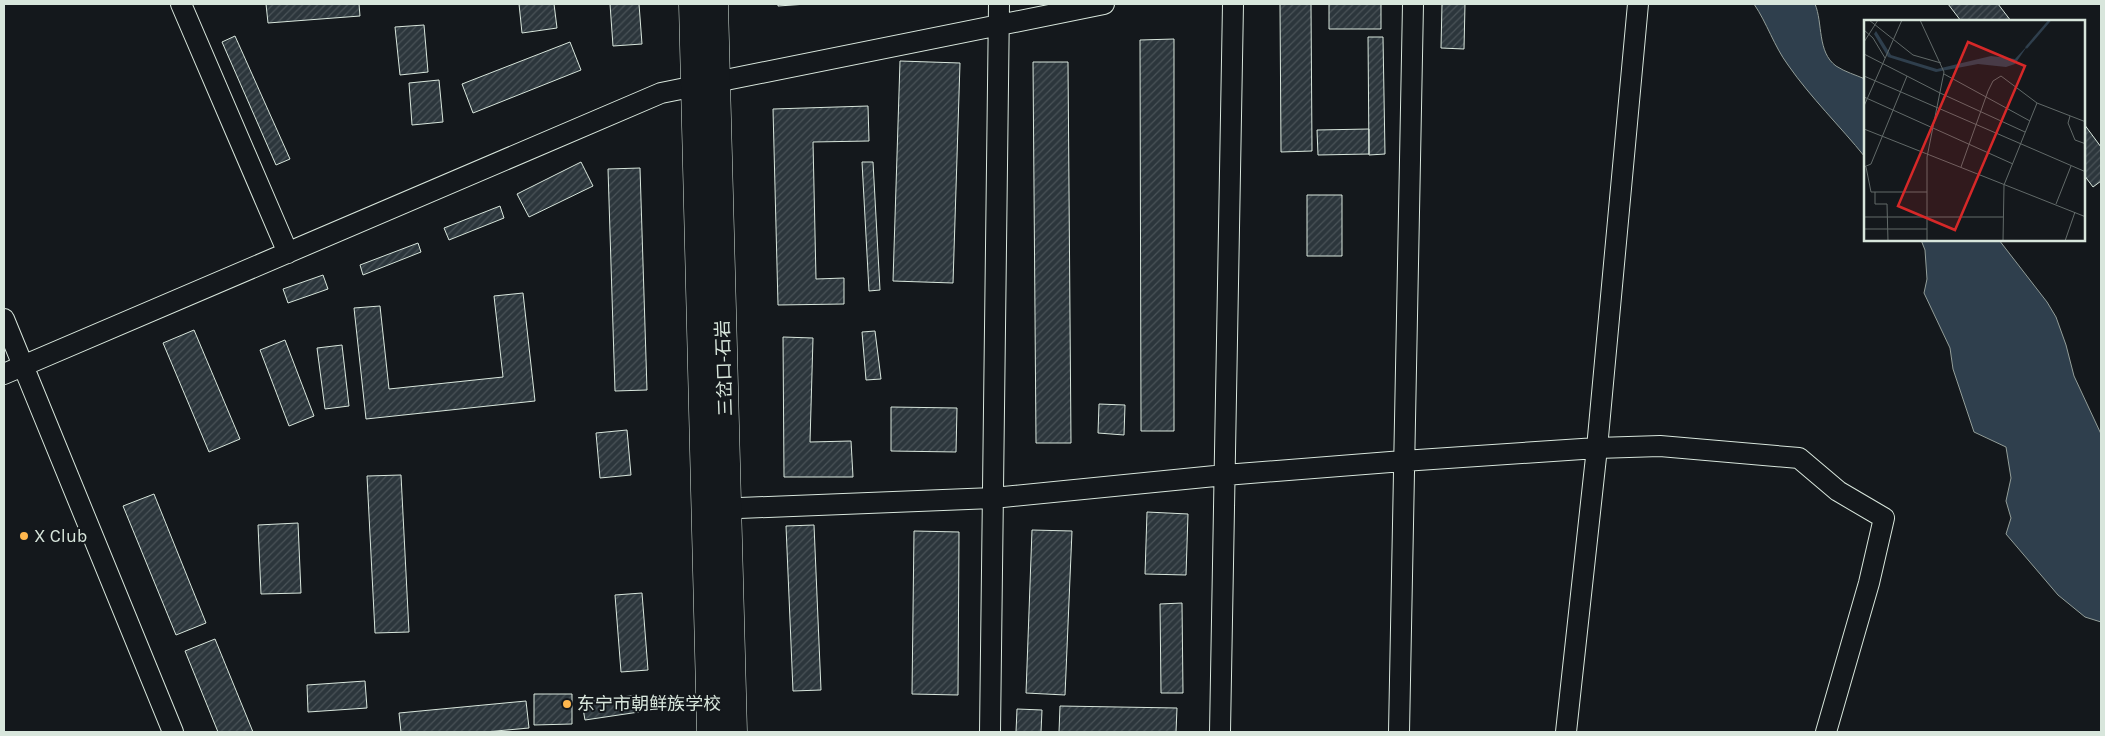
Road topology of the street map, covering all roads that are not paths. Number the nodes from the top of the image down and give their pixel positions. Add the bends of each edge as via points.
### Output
1 (181, 4) edge
2 (693, 4) edge
3 (714, 4) edge
4 (1000, 4) edge
5 (1104, 4) edge
6 (1233, 4) edge
7 (1412, 4) edge
8 (1638, 4) edge
9 (999, 26) junction
10 (705, 84) junction
11 (288, 252) junction
12 (4, 319) edge
13 (24, 365) junction
14 (4, 374) edge
15 (1596, 448) junction
16 (1403, 461) junction
17 (1224, 475) junction
18 (993, 498) junction
19 (716, 509) junction
20 (173, 732) edge
21 (711, 732) edge
22 (733, 732) edge
23 (990, 732) edge
24 (1220, 732) edge
25 (1399, 732) edge
26 (1566, 732) edge
27 (1826, 732) edge

1 - 11 street
2 - 10 highway, 三岔口-石岩
3 - 10 highway, 三岔口-石岩
4 - 9 street
5 - 9 street
6 - 17 street
7 - 16 street
8 - 15 street
9 - 10 street
9 - 18 street
10 - 11 street via 661,94
10 - 19 highway, 三岔口-石岩
11 - 13 street
12 - 13 street
13 - 14 street
13 - 20 street
15 - 16 street
15 - 26 street
15 - 27 street via 1660,446 1799,458 1838,491 1884,518 1869,583
16 - 17 street
16 - 25 street
17 - 18 street
17 - 24 street
18 - 19 street
18 - 23 street
19 - 21 highway, 三岔口-石岩
19 - 22 highway, 三岔口-石岩

